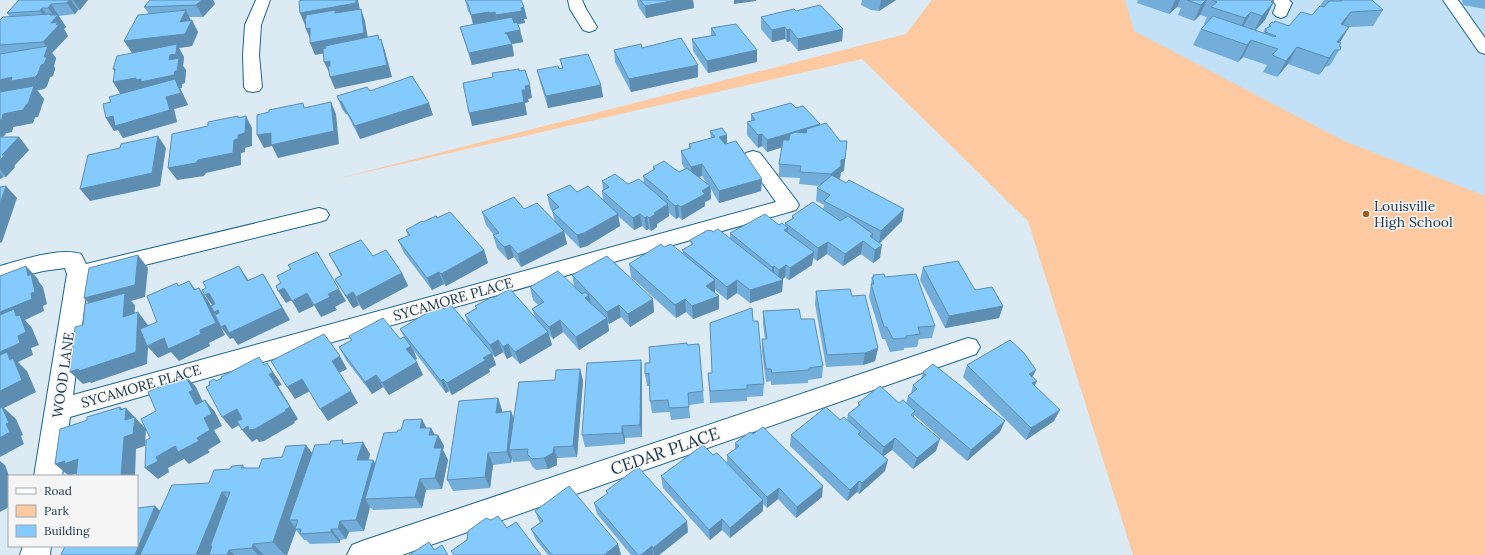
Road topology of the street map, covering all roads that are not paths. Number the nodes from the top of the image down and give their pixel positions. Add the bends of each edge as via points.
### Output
1 (263, 0) edge
2 (574, 0) edge
3 (1450, 0) edge
4 (589, 27) dead end
5 (1485, 49) edge
6 (253, 88) dead end
7 (753, 157) dead end
8 (319, 215) dead end
9 (0, 274) edge
10 (78, 274) junction
11 (968, 347) dead end
12 (59, 409) junction
13 (48, 475) edge
14 (362, 555) edge

1 - 6 street via 253,25
2 - 4 street
3 - 5 street
7 - 12 street, SYCAMORE PLACE via 789,205
8 - 10 street
9 - 10 street via 73,259
10 - 12 street, WOOD LANE
11 - 14 street, CEDAR PLACE
12 - 13 street, WOOD LANE

